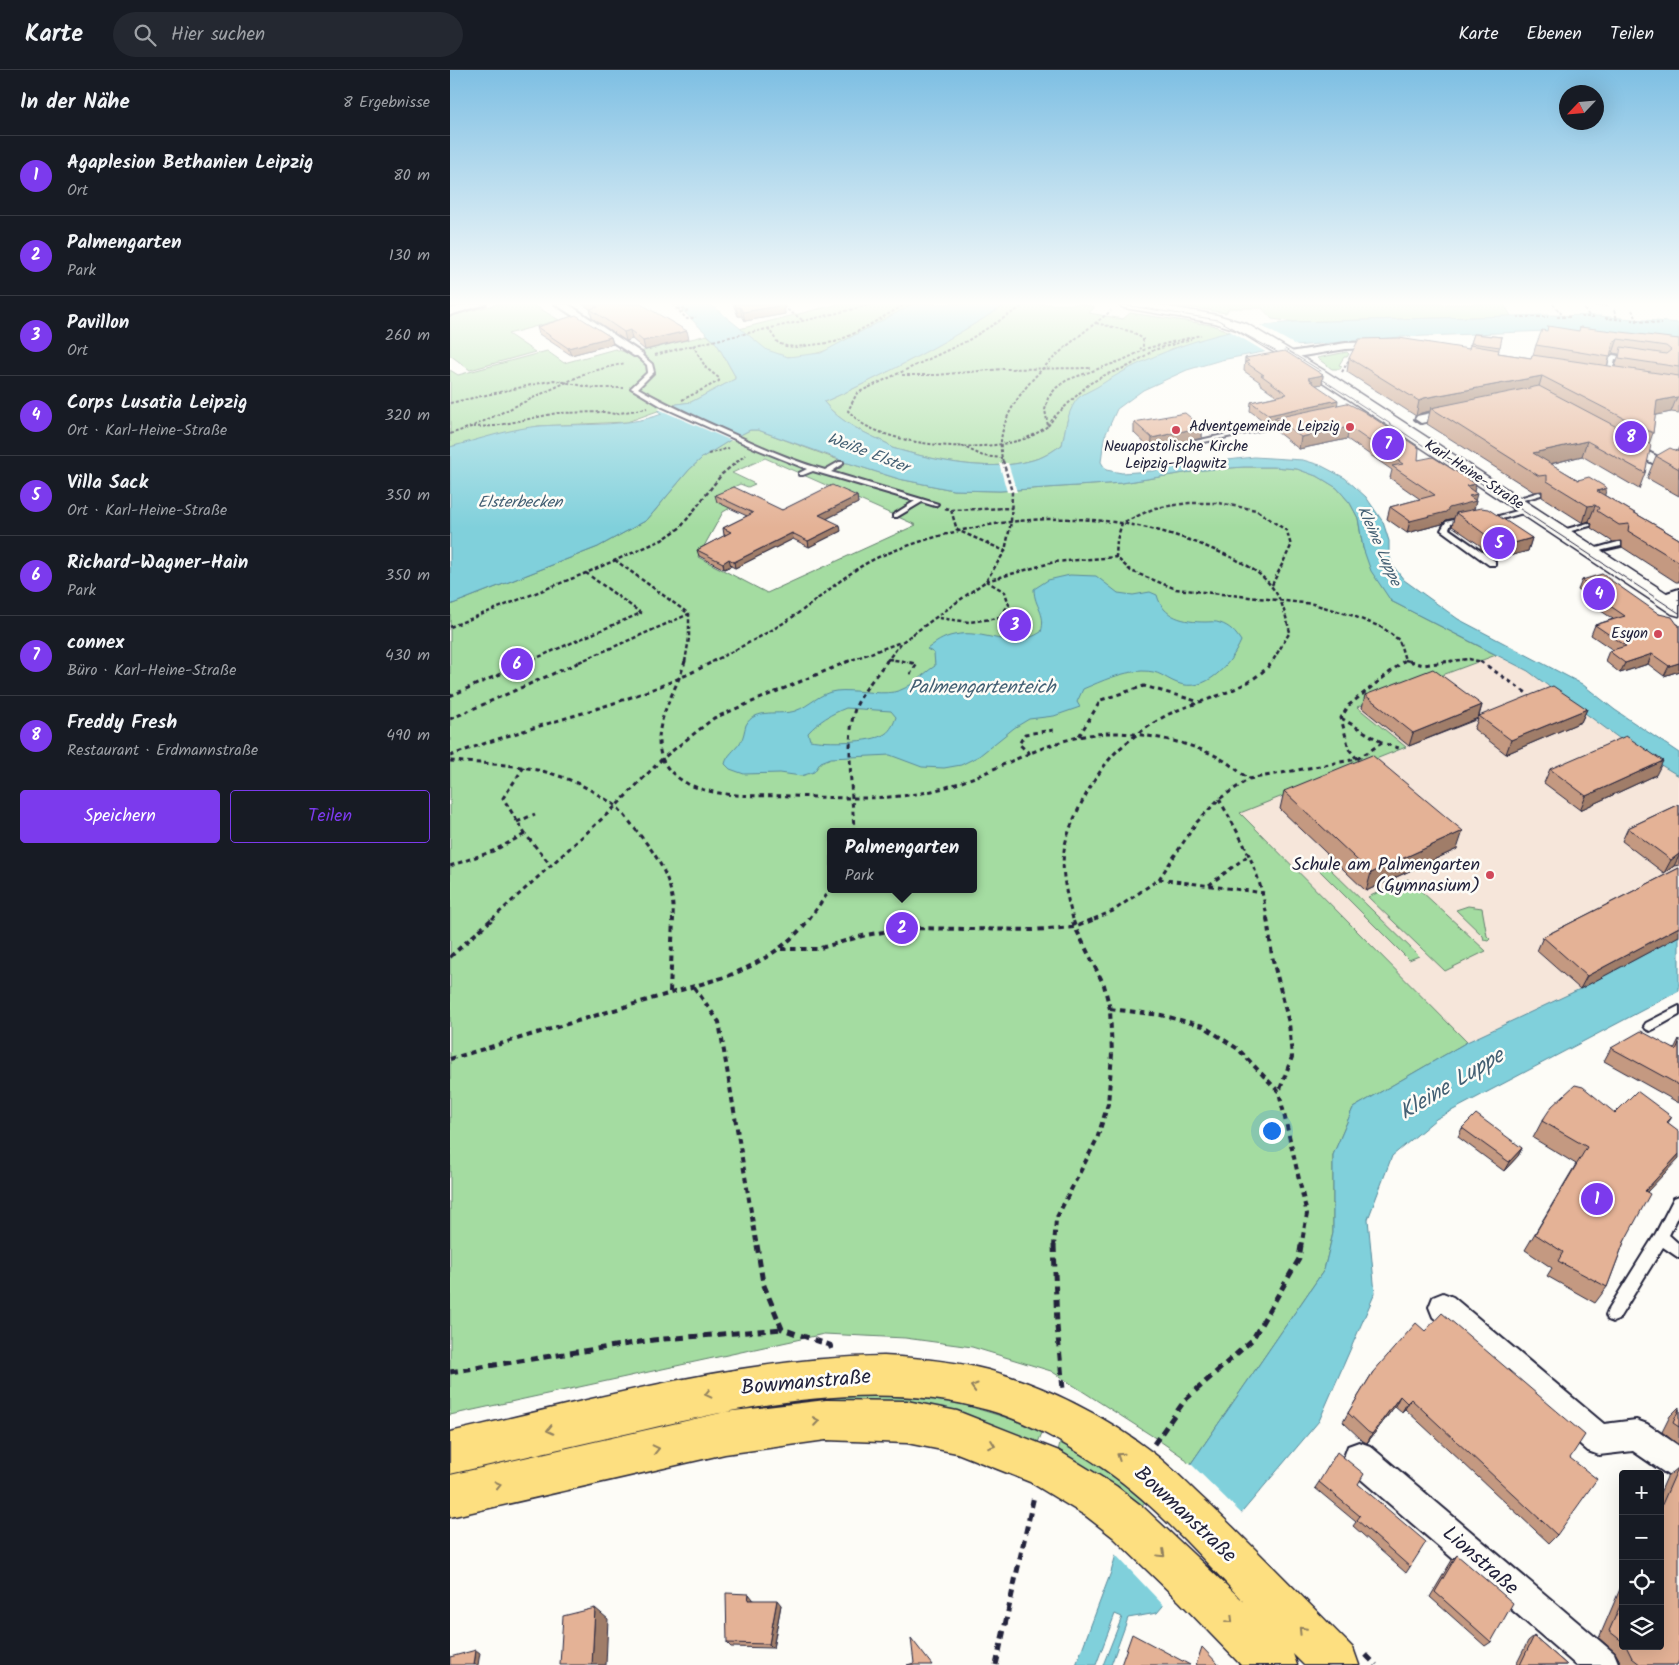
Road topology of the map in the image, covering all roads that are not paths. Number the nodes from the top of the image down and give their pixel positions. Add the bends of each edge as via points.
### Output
1 (644, 378) edge
2 (1323, 378) edge
3 (1469, 409) edge
4 (1421, 419) edge
5 (1290, 422) edge
6 (1612, 436) edge
7 (1176, 446) edge
8 (1667, 452) edge
9 (1646, 455) junction
10 (841, 463) dead end
11 (813, 469) junction
12 (825, 473) junction
13 (1679, 473) edge
14 (801, 474) dead end
15 (856, 482) junction
16 (846, 488) dead end
17 (1539, 494) edge
18 (921, 500) junction
19 (935, 504) road end
20 (1520, 505) junction
21 (895, 516) dead end
22 (1588, 525) edge
23 (1560, 532) junction
24 (1618, 544) edge
25 (1590, 551) junction
26 (1492, 563) dead end
27 (1674, 601) edge
28 (1679, 1010) edge
29 (1650, 1026) dead end
30 (1679, 1202) edge
31 (1661, 1237) junction
32 (1679, 1252) edge
33 (1443, 1307) dead end
34 (1613, 1315) dead end
35 (450, 1453) edge
36 (1359, 1457) dead end
37 (1679, 1464) edge
38 (450, 1496) edge
39 (1274, 1665) edge
40 (1336, 1665) edge
41 (1602, 1665) edge

1 - 11 lane via 634,388 663,405
2 - 20 main road, Karl-Heine-Straße
3 - 4 street
5 - 7 lane
6 - 9 street
8 - 9 street
9 - 13 street
10 - 12 lane
11 - 12 lane
11 - 14 lane
12 - 15 lane
15 - 16 lane
15 - 18 lane
17 - 20 lane
18 - 19 lane
18 - 21 lane
20 - 23 main road, Karl-Heine-Straße
20 - 26 lane via 1496,519 1478,516 1448,523 1445,530
22 - 23 lane
23 - 25 main road, Karl-Heine-Straße
24 - 25 lane
25 - 27 main road, Karl-Heine-Straße
28 - 29 lane
30 - 31 lane
31 - 32 lane
31 - 34 lane
33 - 37 street via 1599,1440 1636,1435
40 -> 35 main road, Bowmanstraße via 1224,1549 1148,1477 1096,1439 1057,1418 968,1385 906,1377 840,1376 724,1391
36 - 41 street, Lionstraße
38 -> 39 main road, Bowmanstraße via 725,1433 826,1420 907,1422 957,1432 1044,1466 1102,1501 1196,1586

